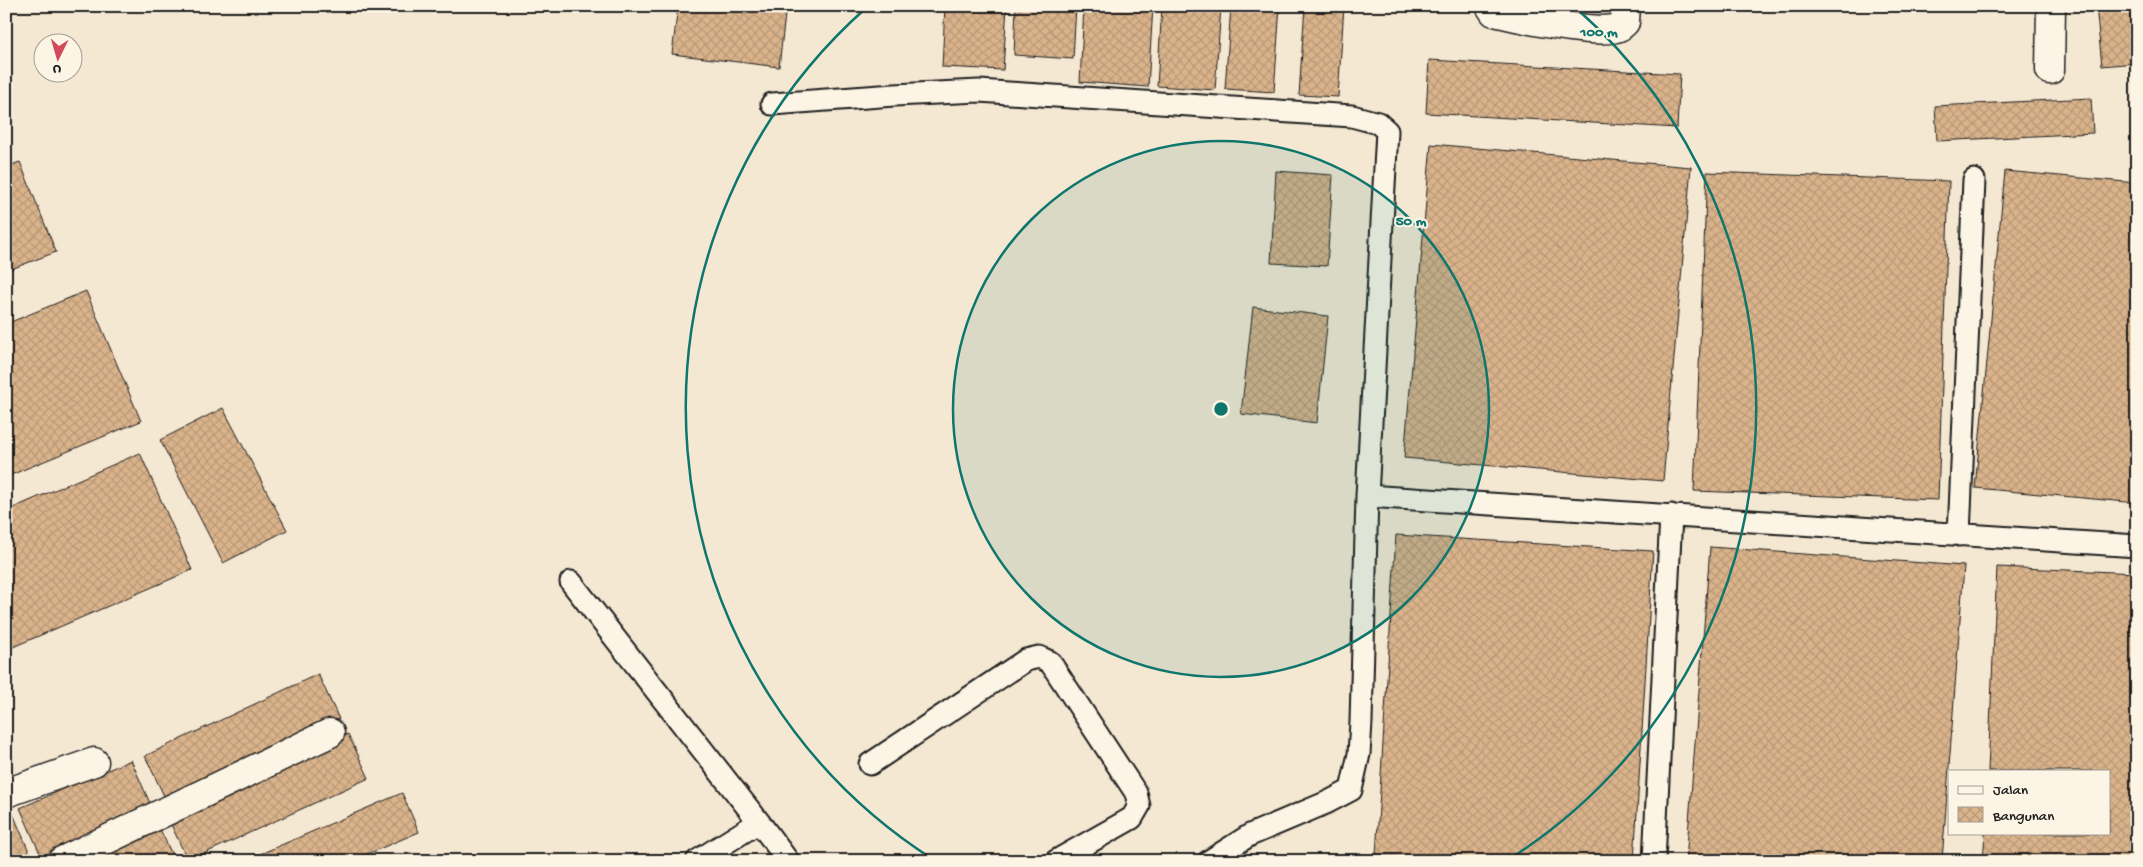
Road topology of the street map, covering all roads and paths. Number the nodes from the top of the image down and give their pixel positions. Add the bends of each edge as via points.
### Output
1 (1490, 6) edge
2 (1626, 6) edge
3 (2051, 6) edge
4 (2050, 70) dead end
5 (772, 104) dead end
6 (1974, 180) dead end
7 (1367, 496) junction
8 (1671, 516) junction
9 (1959, 535) junction
10 (2137, 546) edge
11 (571, 582) dead end
12 (330, 733) dead end
13 (94, 762) dead end
14 (870, 764) dead end
15 (6, 793) edge
16 (759, 822) junction
17 (62, 861) edge
18 (697, 861) edge
19 (788, 861) edge
20 (1056, 861) edge
21 (1209, 861) edge
22 (1654, 861) edge

1 - 2 street via 1494,12 1535,22 1606,30 1619,28 1625,22
3 - 4 street
5 - 7 lane via 979,92 1352,116 1378,123 1387,131 1388,150
6 - 9 lane
7 - 8 lane
7 - 21 lane via 1361,722 1351,790 1250,835
8 - 9 lane
8 - 22 lane
9 - 10 lane
11 - 16 lane
12 - 17 street
13 - 15 street
14 - 20 lane via 1026,660 1040,657 1050,662 1136,793 1139,806 1132,818
16 - 18 lane
16 - 19 lane

